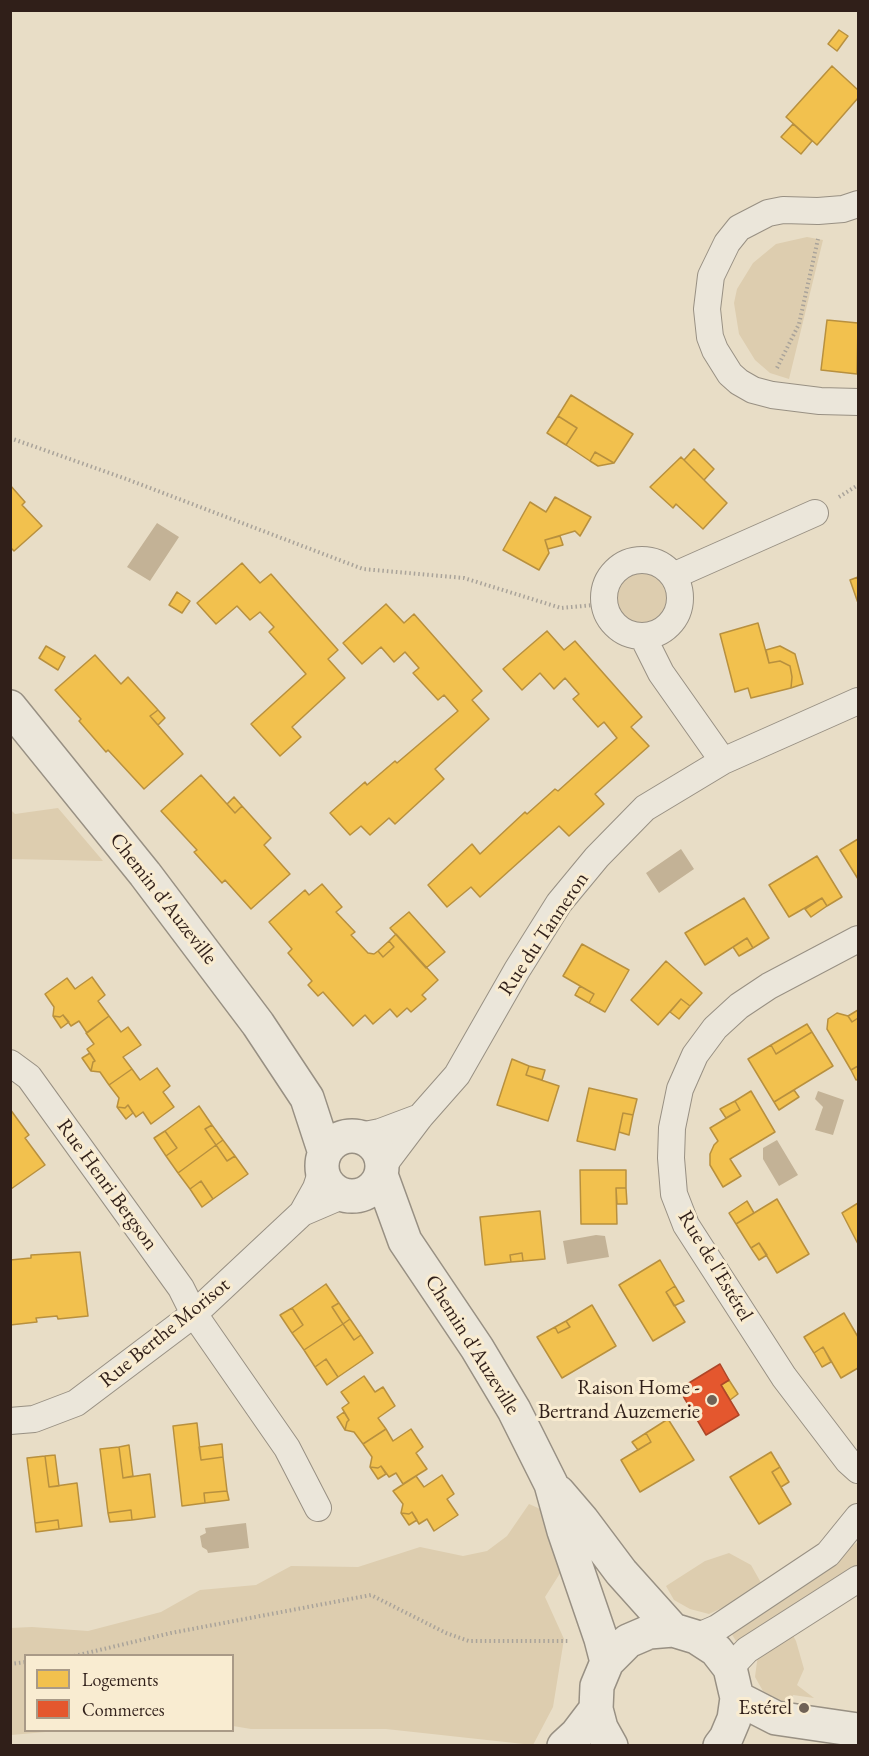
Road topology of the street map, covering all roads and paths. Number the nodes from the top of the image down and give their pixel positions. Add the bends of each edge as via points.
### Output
1 (858, 204) edge
2 (818, 211) junction
3 (772, 395) junction
4 (858, 402) edge
5 (10, 438) edge
6 (815, 513) dead end
7 (673, 576) junction
8 (605, 604) junction
9 (643, 637) junction
10 (858, 701) edge
11 (10, 707) edge
12 (723, 760) junction
13 (858, 939) edge
14 (10, 1064) edge
15 (307, 1098) junction
16 (420, 1117) junction
17 (356, 1136) junction
18 (323, 1162) junction
19 (382, 1170) junction
20 (350, 1196) junction
21 (302, 1213) junction
22 (405, 1241) junction
23 (194, 1314) junction
24 (10, 1422) edge
25 (858, 1470) edge
26 (551, 1484) junction
27 (318, 1508) dead end
28 (858, 1517) edge
29 (858, 1579) edge
30 (684, 1634) junction
31 (82, 1654) edge
32 (607, 1662) junction
33 (733, 1683) junction
34 (596, 1709) junction
35 (858, 1730) edge
36 (564, 1746) edge
37 (611, 1746) edge
38 (720, 1746) edge

1 - 2 street
2 - 3 path via 818,239 799,324 774,372
2 - 3 street via 783,210 752,220 727,243 711,276 706,309 715,350 739,382
3 - 4 street
5 - 8 path via 363,569 464,578 561,608
6 - 7 street
7 - 8 street via 659,563 628,563 608,581
7 - 9 street via 681,597 678,613 664,630
8 - 9 street via 618,628
9 - 12 street via 661,673
10 - 12 street, Rue du Tanneron
11 - 15 street, Chemin d'Auzeville via 153,884 258,1024
12 - 16 street, Rue du Tanneron via 645,808 597,856 559,903 456,1075
13 - 25 street, Rue de l'Estérel via 769,986 715,1028 695,1055 680,1089 671,1158 674,1194 686,1225 784,1377
14 - 23 street, Rue Henri Bergson via 29,1077 181,1288
15 - 17 street, Chemin d'Auzeville
15 - 18 street, Chemin d'Auzeville
16 - 17 street, Rue du Tanneron
16 - 19 street, Rue du Tanneron
17 - 18 street via 332,1143
17 - 19 street, Chemin d'Auzeville via 378,1149
18 - 20 street, Chemin d'Auzeville via 326,1183
18 - 21 street, Rue Berthe Morisot via 316,1188
19 - 20 street via 372,1189
19 - 22 street, Chemin d'Auzeville
20 - 21 street, Rue Berthe Morisot
20 - 22 street, Chemin d'Auzeville
21 - 23 street, Rue Berthe Morisot
22 - 26 street, Chemin d'Auzeville via 477,1348
23 - 24 street, Rue Berthe Morisot via 76,1403 34,1419
23 - 27 street, Rue Henri Bergson via 287,1448
26 - 30 street, Chemin d'Auzeville via 621,1572
26 - 32 street, Chemin d'Auzeville
28 - 30 street via 828,1554 717,1628
29 - 33 street via 747,1650
30 - 32 street via 649,1632 628,1641
30 - 33 street, Chemin d'Auzeville via 716,1650
31 - 32 path via 371,1595 469,1641 589,1640
32 - 34 street via 597,1686
33 - 35 street via 776,1718
33 - 38 street via 734,1719
34 - 36 street
34 - 37 street

